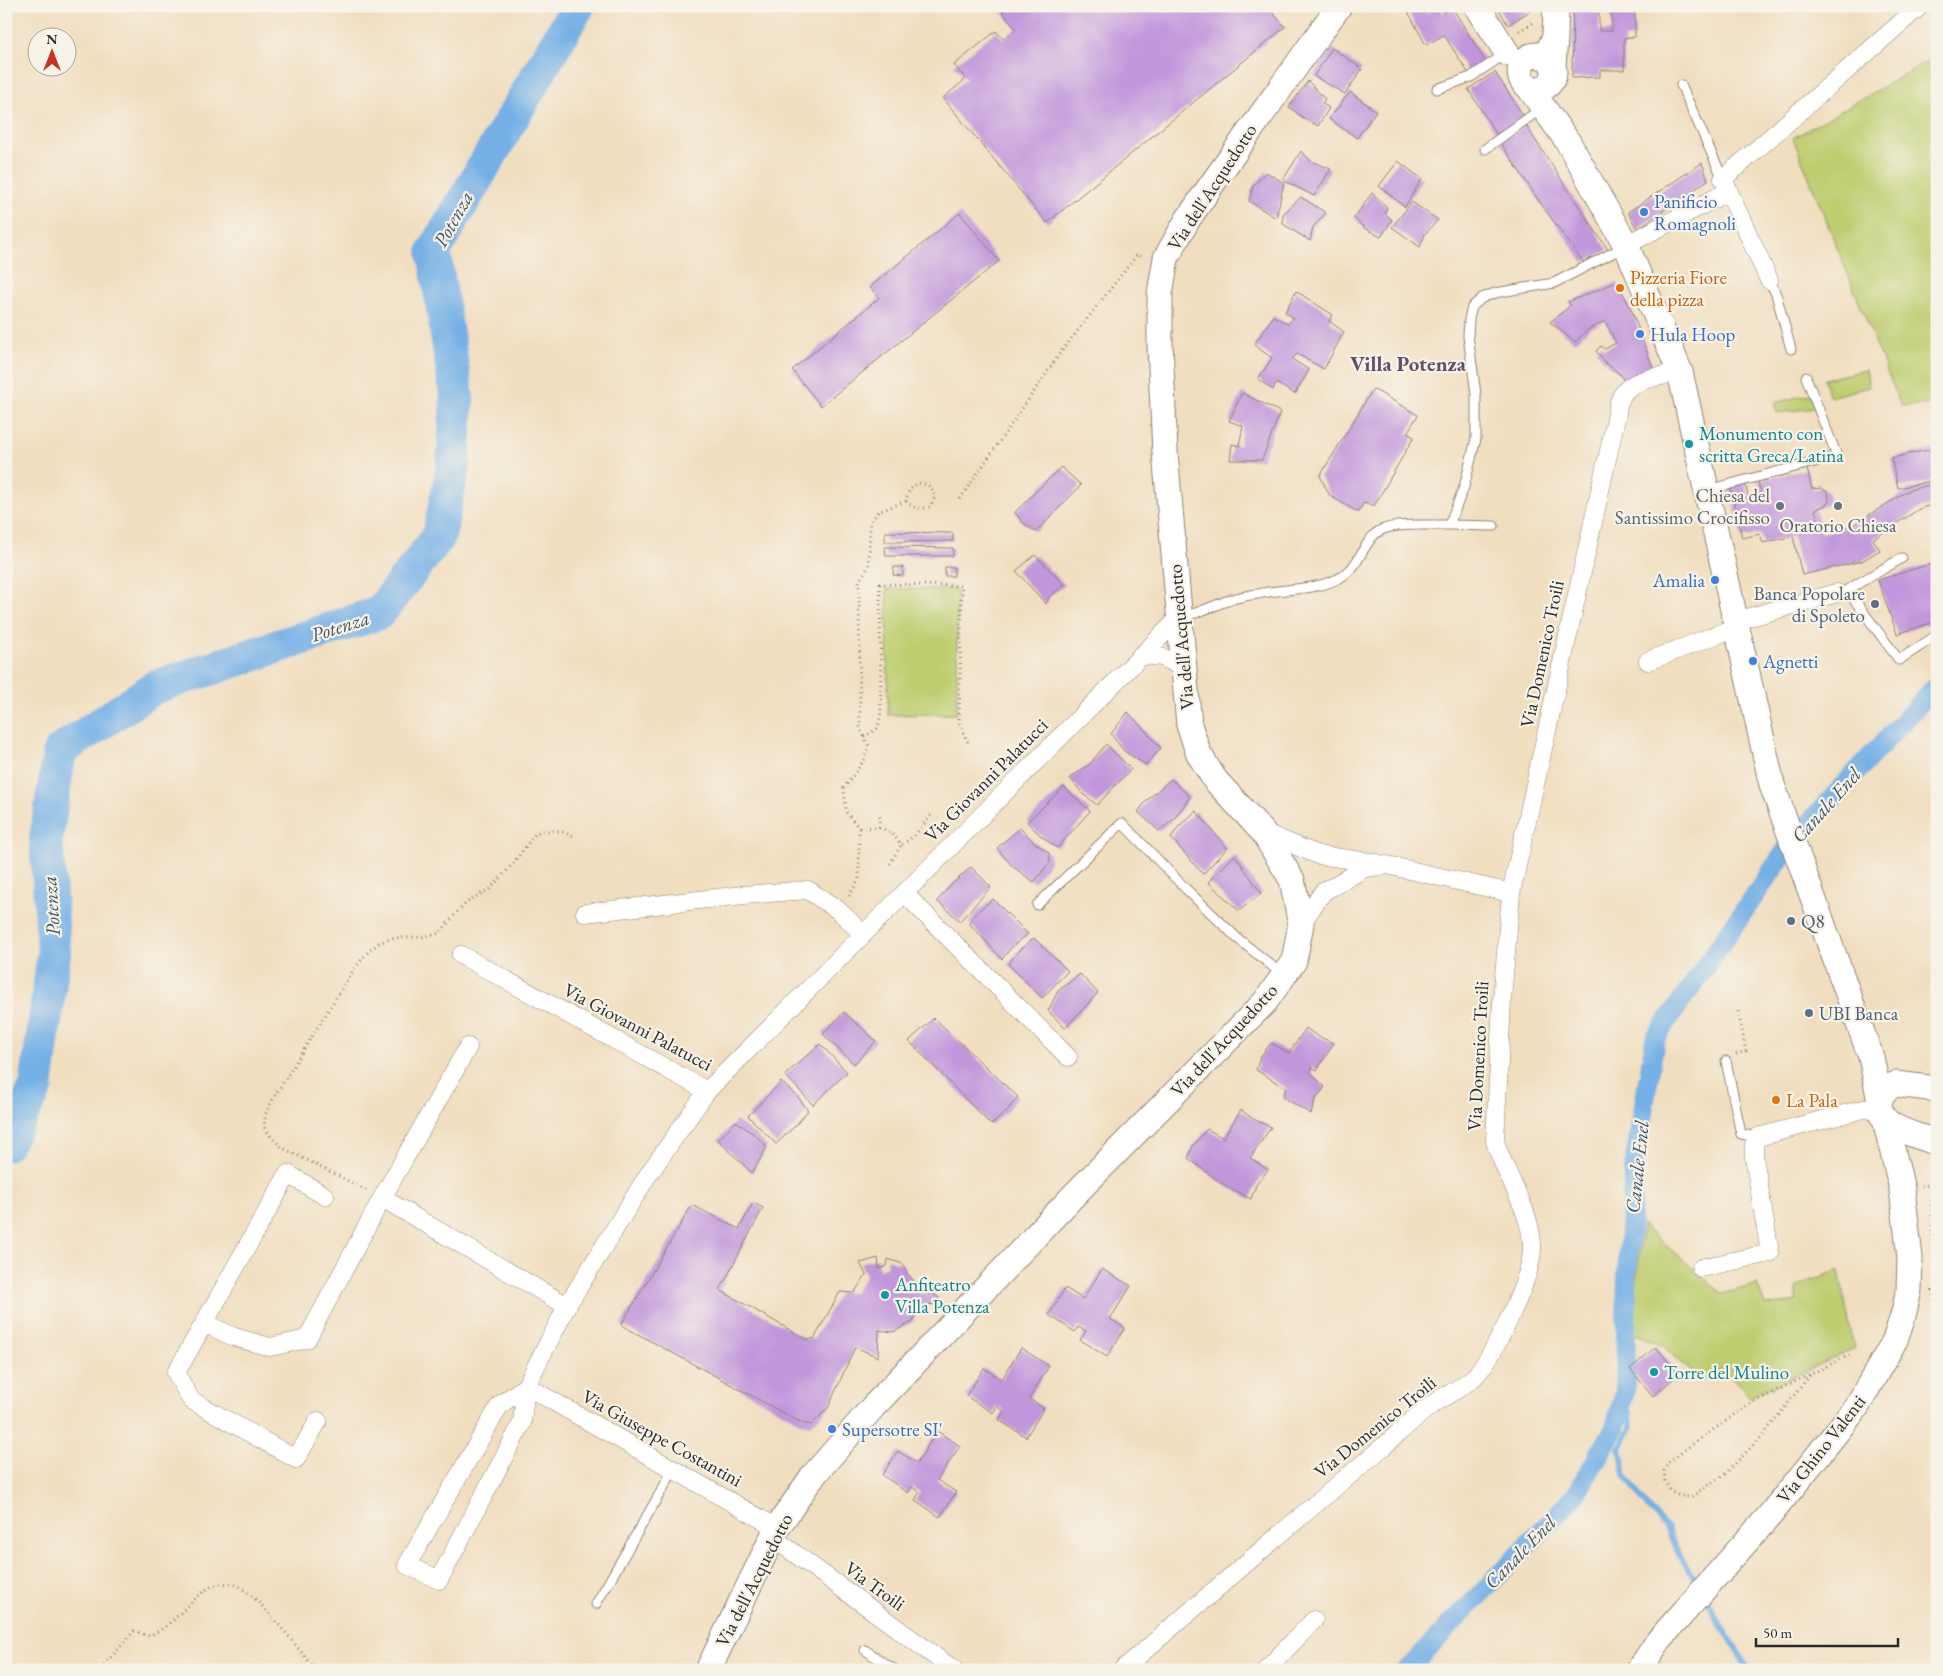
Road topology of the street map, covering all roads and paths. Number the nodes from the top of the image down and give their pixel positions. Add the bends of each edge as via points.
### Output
1 (1339, 6) edge
2 (1477, 6) edge
3 (1920, 6) edge
4 (1537, 57) edge
5 (1681, 85) dead end
6 (1437, 89) dead end
7 (1485, 149) dead end
8 (1726, 185) junction
9 (1626, 245) junction
10 (1166, 258) junction
11 (1769, 280) joint
12 (1791, 349) dead end
13 (1680, 372) junction
14 (1806, 377) dead end
15 (1705, 490) junction
16 (960, 499) dead end
17 (906, 501) junction
18 (1449, 526) junction
19 (1494, 526) dead end
20 (1902, 558) dead end
21 (1842, 592) junction
22 (1179, 618) junction
23 (1737, 624) junction
24 (1937, 635) edge
25 (1140, 656) junction
26 (1648, 661) dead end
27 (1183, 670) junction
28 (864, 738) junction
29 (969, 745) dead end
30 (880, 813) dead end
31 (933, 813) dead end
32 (879, 827) junction
33 (859, 828) junction
34 (1263, 832) junction
35 (576, 837) dead end
36 (901, 845) junction
37 (890, 864) dead end
38 (1387, 865) junction
39 (904, 893) junction
40 (1511, 893) junction
41 (1037, 906) dead end
42 (838, 910) junction
43 (585, 913) dead end
44 (1302, 924) junction
45 (863, 934) junction
46 (461, 955) dead end
47 (1284, 975) junction
48 (1738, 1011) dead end
49 (468, 1047) dead end
50 (1740, 1053) junction
51 (1732, 1054) dead end
52 (1068, 1057) dead end
53 (1741, 1058) dead end
54 (1726, 1061) dead end
55 (1937, 1089) edge
56 (707, 1090) junction
57 (1885, 1102) junction
58 (1758, 1137) junction
59 (1935, 1142) edge
60 (1902, 1189) junction
61 (325, 1196) dead end
62 (382, 1198) junction
63 (1701, 1268) dead end
64 (567, 1306) junction
65 (204, 1323) junction
66 (1852, 1354) dead end
67 (1810, 1375) junction
68 (526, 1386) junction
69 (318, 1422) dead end
70 (674, 1469) junction
71 (774, 1532) junction
72 (596, 1604) dead end
73 (1314, 1620) dead end
74 (865, 1650) dead end
75 (104, 1665) dead end
76 (316, 1670) edge
77 (708, 1670) edge
78 (896, 1670) edge
79 (954, 1670) edge
80 (1122, 1670) edge
81 (1266, 1670) edge
82 (1639, 1670) edge

1 - 10 street, Via dell'Acquedotto via 1212,184
2 - 4 street
3 - 8 street
4 - 6 lane
4 - 7 lane
4 - 9 street via 1568,142
5 - 8 lane
8 - 9 street
8 - 11 street
9 - 13 street
9 - 18 lane via 1554,283 1495,293 1472,307 1468,336 1476,394 1476,439 1464,487
10 - 16 path via 1138,255 1066,345
10 - 22 street, Via dell'Acquedotto via 1160,294 1160,345
11 - 12 lane
13 - 15 street
13 - 40 street, Via Domenico Troili via 1628,386 1618,406
14 - 15 lane via 1837,456
15 - 23 street
17 - 17 path via 910,490 918,483 926,484 935,497 930,507 920,509
17 - 28 path via 878,512 870,523 869,566 859,581 859,703 860,728
18 - 19 lane
18 - 22 lane via 1393,526 1376,533 1349,572 1333,581 1304,589 1273,590 1233,599
20 - 21 lane
21 - 23 street
21 - 24 lane via 1899,660
22 - 25 street, Via Giovanni Palatucci
22 - 27 street, Via dell'Acquedotto
23 - 26 street
23 - 57 street via 1772,785 1876,1065
25 - 27 street via 1160,656
25 - 39 street, Via Giovanni Palatucci
27 - 34 street, Via dell'Acquedotto via 1189,725 1199,754 1215,780
28 - 29 path, Via Giovanni Palatucci via 878,728 881,712 880,584 962,586 959,723
28 - 33 path via 868,745 865,759 844,788 846,812
30 - 32 path
31 - 36 path, Via Giovanni Palatucci via 914,836
32 - 33 path
32 - 36 path, Via Giovanni Palatucci
33 - 42 path via 859,879
34 - 38 street via 1318,854
34 - 44 street, Via dell'Acquedotto via 1292,880
35 - 62 path via 560,831 536,833 490,889 458,910 440,933 393,938 368,952 354,969 271,1102 264,1127 283,1148
36 - 37 path
38 - 40 street
38 - 44 street via 1365,868 1323,892
39 - 45 street, Via Giovanni Palatucci
39 - 52 street
40 - 80 street, Via Domenico Troili via 1495,1141 1500,1160 1526,1216 1532,1251 1525,1285 1488,1360 1473,1378 1434,1403
41 - 47 lane via 1122,822 1186,889 1238,938
42 - 43 street via 808,890
42 - 45 street
44 - 47 street, Via dell'Acquedotto via 1294,961
45 - 56 street, Via Giovanni Palatucci
46 - 56 street, Via Giovanni Palatucci
47 - 71 street, Via dell'Acquedotto via 1265,1002 1076,1193 873,1407 812,1476
48 - 50 path via 1746,1051
49 - 62 street
50 - 51 path
50 - 53 path
54 - 58 lane via 1741,1134
55 - 57 street
56 - 64 street via 648,1175
57 - 58 street
57 - 59 street via 1893,1126
57 - 60 street
58 - 63 street via 1754,1144 1754,1157 1770,1253
59 - 60 street via 1919,1148 1911,1156
60 - 82 street, Via Ghino Valenti via 1910,1258 1909,1290 1895,1340 1856,1408 1770,1515 1659,1640
61 - 65 street via 288,1174
62 - 64 street
62 - 65 street via 308,1339 270,1347 234,1337
64 - 68 street
65 - 69 street via 176,1373 191,1400 296,1460
66 - 67 path
67 - 67 path via 1751,1404 1669,1462 1664,1471 1671,1492 1691,1497 1725,1474 1764,1434
68 - 68 street via 522,1423 439,1580 408,1565 500,1405
68 - 70 street, Via Giuseppe Costantini
70 - 71 street, Via Giuseppe Costantini
70 - 72 lane
71 - 77 street, Via dell'Acquedotto
71 - 79 street, Via Troili
73 - 81 street
74 - 78 lane
75 - 76 path via 134,1631 150,1636 160,1631 208,1588 228,1584 237,1586 254,1598

